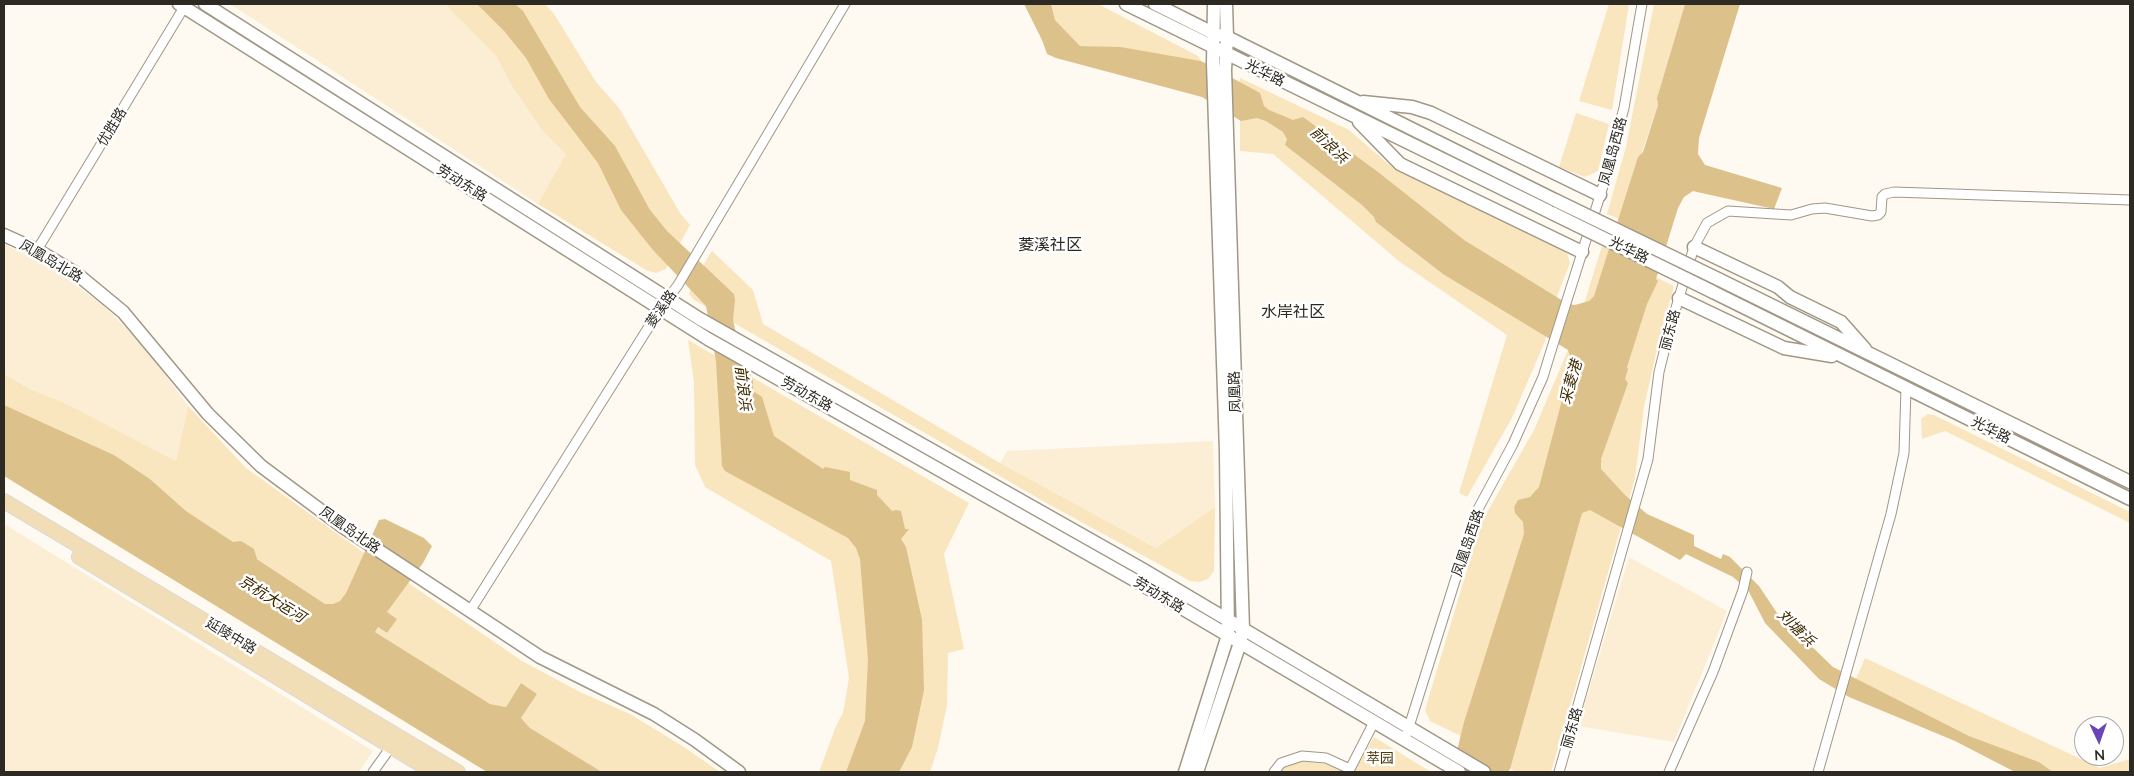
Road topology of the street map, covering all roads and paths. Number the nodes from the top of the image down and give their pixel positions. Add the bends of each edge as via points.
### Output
1 (205, 4) edge
2 (845, 4) edge
3 (1126, 4) edge
4 (1155, 4) edge
5 (1214, 4) edge
6 (1226, 4) edge
7 (1642, 4) edge
8 (183, 5) edge
9 (1221, 36) junction
10 (1220, 51) junction
11 (1354, 101) junction
12 (1221, 114) junction
13 (1354, 116) junction
14 (1600, 195) junction
15 (2130, 200) edge
16 (4, 235) edge
17 (1694, 247) junction
18 (37, 250) junction
19 (1582, 252) junction
20 (669, 298) junction
21 (1679, 298) junction
22 (660, 309) junction
23 (1870, 354) junction
24 (1845, 358) junction
25 (1906, 388) junction
26 (2130, 482) edge
27 (2130, 499) edge
28 (4, 501) edge
29 (4, 511) edge
30 (1747, 572) dead end
31 (470, 611) junction
32 (1228, 620) junction
33 (1243, 629) junction
34 (1228, 636) junction
35 (1240, 643) junction
36 (1374, 722) junction
37 (1408, 727) junction
38 (1405, 740) junction
39 (395, 741) junction
40 (1197, 765) edge
41 (373, 772) edge
42 (433, 772) edge
43 (458, 772) edge
44 (739, 772) edge
45 (1183, 772) edge
46 (1274, 772) edge
47 (1459, 772) edge
48 (1484, 772) edge
49 (1560, 772) edge
50 (1669, 772) edge
51 (1818, 772) edge

1 - 20 main road, 劳动东路
2 - 20 street, 菱溪路
3 - 10 main road, 光华路
4 - 9 main road, 光华路
5 - 9 main road, 凤凰路
6 - 9 main road, 凤凰路
7 - 14 street, 凤凰岛西路 via 1624,108
8 - 18 street, 优胜路
8 - 22 main road, 劳动东路
9 - 10 main road, 凤凰路
9 - 11 main road, 光华路
10 - 12 main road, 凤凰路 via 1225,70
10 - 12 main road, 凤凰路 via 1213,63
10 - 13 main road, 光华路
11 - 14 main road via 1412,107 1431,113
11 - 23 main road, 光华路, bridge
12 - 32 main road, 凤凰路
12 - 33 main road, 凤凰路
13 - 19 main road via 1400,164
13 - 24 main road, 光华路, bridge
14 - 19 street, 凤凰岛西路
15 - 17 street, 丽东路 via 1894,192 1882,197 1881,212 1872,216 1825,208 1791,215 1728,211 1708,222
16 - 18 main road, 凤凰岛北路
17 - 21 street, 丽东路
17 - 23 main road via 1778,287 1790,297 1841,322
18 - 31 main road, 凤凰岛北路 via 77,274 123,312 208,414 260,466
19 - 37 street, 凤凰岛西路 via 1543,377 1513,444 1477,511
20 - 22 street, 菱溪路
20 - 32 main road, 劳动东路 via 700,319
21 - 24 main road via 1784,348
21 - 49 street, 丽东路 via 1659,372 1648,459
22 - 31 street, 菱溪路
22 - 34 main road, 劳动东路
23 - 26 main road, 光华路
24 - 25 main road, 光华路
25 - 27 main road, 光华路
25 - 51 street via 1904,453 1891,514
28 - 39 main road, 延陵中路
29 - 39 main road, 延陵中路
30 - 50 street via 1713,672
31 - 44 main road, 凤凰岛北路 via 540,658 654,714
32 - 33 main road, 劳动东路
32 - 34 main road, 凤凰路
33 - 35 main road, 凤凰路
33 - 37 main road, 劳动东路
34 - 35 main road, 劳动东路
34 - 40 main road, 凤凰路
35 - 36 main road, 劳动东路
35 - 40 main road, 凤凰路
36 - 38 main road, 劳动东路
36 - 46 street via 1350,769 1326,758 1302,756 1281,763
37 - 38 street, 凤凰岛西路
37 - 48 main road, 劳动东路
38 - 47 main road, 劳动东路
39 - 41 street
39 - 42 main road, 延陵中路
39 - 43 main road, 延陵中路
40 - 45 main road, 凤凰路

